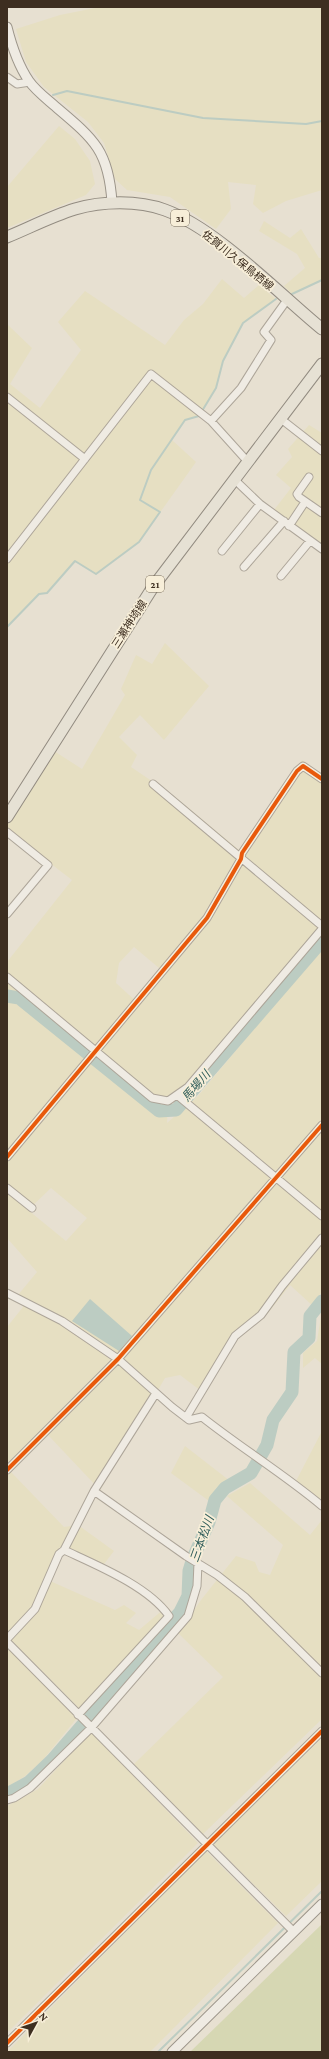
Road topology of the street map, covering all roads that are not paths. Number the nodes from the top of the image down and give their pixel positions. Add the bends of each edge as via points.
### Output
1 (7, 27) edge
2 (7, 77) edge
3 (30, 82) junction
4 (112, 204) junction
5 (7, 237) edge
6 (287, 300) junction
7 (322, 329) edge
8 (322, 364) edge
9 (7, 397) edge
10 (281, 419) junction
11 (211, 421) junction
12 (322, 451) edge
13 (85, 459) junction
14 (248, 462) junction
15 (309, 477) dead end
16 (235, 480) junction
17 (305, 502) junction
18 (260, 504) junction
19 (322, 513) edge
20 (286, 524) junction
21 (310, 541) junction
22 (322, 549) edge
23 (222, 551) dead end
24 (7, 559) edge
25 (244, 567) dead end
26 (281, 576) dead end
27 (322, 779) edge
28 (153, 784) dead end
29 (7, 818) edge
30 (7, 832) edge
31 (241, 859) junction
32 (7, 914) edge
33 (322, 927) edge
34 (7, 977) edge
35 (96, 1050) junction
36 (177, 1095) junction
37 (322, 1124) edge
38 (7, 1157) edge
39 (275, 1178) junction
40 (7, 1188) edge
41 (32, 1208) dead end
42 (322, 1216) edge
43 (322, 1238) edge
44 (7, 1293) edge
45 (118, 1359) junction
46 (156, 1393) junction
47 (187, 1416) junction
48 (7, 1470) edge
49 (94, 1490) junction
50 (322, 1506) edge
51 (64, 1550) junction
52 (198, 1563) junction
53 (7, 1640) edge
54 (322, 1673) edge
55 (78, 1715) junction
56 (91, 1728) junction
57 (322, 1731) edge
58 (7, 1800) edge
59 (207, 1845) junction
60 (322, 1904) edge
61 (294, 1932) junction
62 (7, 2043) edge
63 (172, 2052) edge

1 - 3 street via 19,65
2 - 3 street via 18,84
3 - 4 street via 87,132 100,150 111,185
4 - 5 main road, 佐賀川久保鳥栖線 / 31 via 75,209
4 - 6 main road, 佐賀川久保鳥栖線 / 31 via 137,204 165,210 202,230
6 - 7 main road, 佐賀川久保鳥栖線 / 31
6 - 11 street via 264,332 271,340 245,382
8 - 10 main road, 三瀬神埼線 / 21
9 - 13 street
10 - 12 street
10 - 14 main road, 三瀬神埼線 / 21
11 - 13 street via 151,374
11 - 14 street
13 - 24 street
14 - 16 main road, 三瀬神埼線 / 21
15 - 17 street via 297,494
16 - 18 street
16 - 29 main road, 三瀬神埼線 / 21 via 153,587
17 - 19 street
17 - 20 street
18 - 20 street
18 - 23 street
20 - 21 street
20 - 25 street
21 - 22 street
21 - 26 street
27 - 31 street via 303,766 297,771 242,853
28 - 31 street
30 - 32 street via 48,865
31 - 33 street
31 - 35 street via 207,918
33 - 36 street via 188,1086
34 - 35 street
35 - 36 street via 152,1098 168,1101
35 - 38 street
36 - 39 street
37 - 39 street
39 - 42 street
39 - 45 street
40 - 41 street
43 - 47 street via 261,1315 235,1336
44 - 45 street via 62,1321
45 - 46 street
45 - 48 street
46 - 47 street
46 - 49 street
47 - 50 street via 189,1420 202,1417
49 - 51 street
49 - 52 street
51 - 53 street via 59,1554 36,1609
51 - 55 street via 128,1582 170,1616
52 - 54 street via 217,1574 245,1597
52 - 56 street via 196,1586 188,1616
53 - 55 street
55 - 56 street
56 - 58 street via 30,1788
56 - 59 street
57 - 59 street
59 - 61 street
59 - 62 street
60 - 61 street
61 - 63 street

